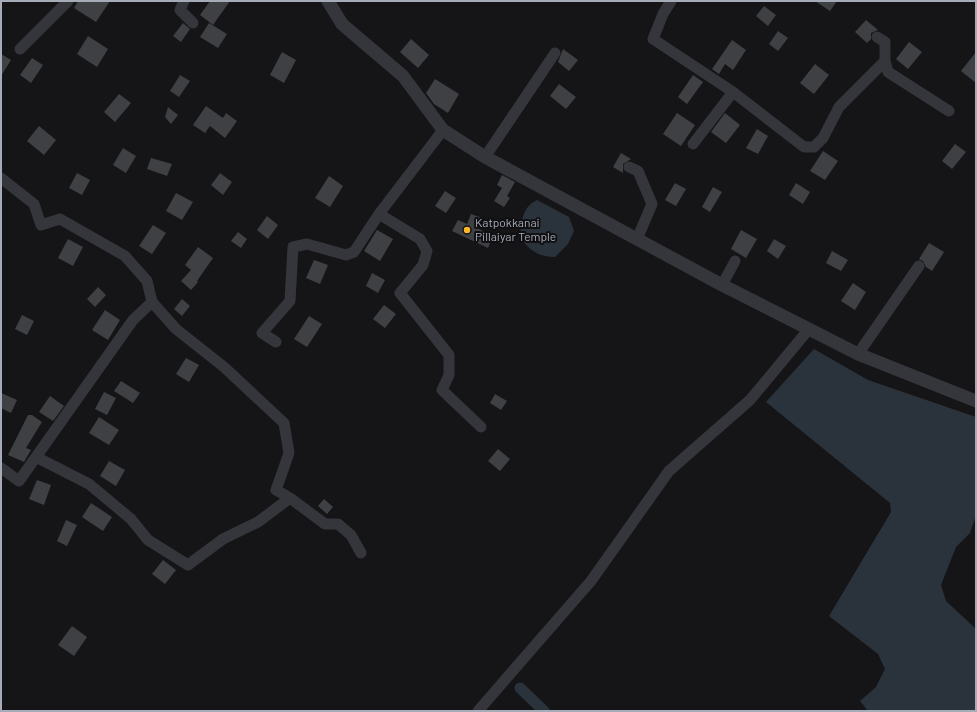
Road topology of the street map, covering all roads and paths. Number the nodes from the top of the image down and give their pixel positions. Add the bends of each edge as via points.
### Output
1 (68, 1) edge
2 (184, 1) edge
3 (328, 1) edge
4 (671, 1) edge
5 (192, 23) dead end
6 (877, 36) dead end
7 (20, 49) dead end
8 (555, 53) dead end
9 (884, 61) junction
10 (733, 92) junction
11 (949, 111) dead end
12 (443, 130) junction
13 (693, 144) dead end
14 (485, 157) junction
15 (629, 166) dead end
16 (1, 178) edge
17 (379, 214) junction
18 (637, 239) junction
19 (735, 260) dead end
20 (919, 266) dead end
21 (722, 285) junction
22 (152, 302) junction
23 (809, 330) junction
24 (276, 342) dead end
25 (858, 354) junction
26 (976, 401) edge
27 (481, 427) dead end
28 (36, 457) junction
29 (1, 468) edge
30 (290, 498) junction
31 (361, 552) dead end
32 (478, 711) edge

1 - 7 street
2 - 5 street via 180,10
3 - 12 street via 342,24 403,76
4 - 10 street via 653,39
6 - 9 street via 885,42
8 - 14 street
9 - 10 street via 839,106 823,138 814,147 804,147
9 - 11 street via 888,72
10 - 13 street
12 - 14 street
12 - 17 street
14 - 18 street
15 - 18 street via 638,171 652,204
16 - 22 street via 34,204 40,225 60,219 125,256 147,281
17 - 24 street via 354,252 346,255 307,244 293,247 290,301 262,333
17 - 27 street via 420,239 426,251 423,265 400,293 450,355 449,375 442,390
18 - 21 street
19 - 21 street
20 - 25 street
21 - 23 street
22 - 28 street via 133,320
22 - 30 street via 176,329 224,367 284,423 289,454 276,490
23 - 25 street
23 - 32 street via 750,400 669,471 591,581
25 - 26 street
28 - 29 street via 19,481
28 - 30 street via 89,484 131,519 148,540 188,565 222,539 258,522
30 - 31 street via 324,524 338,524 351,535

